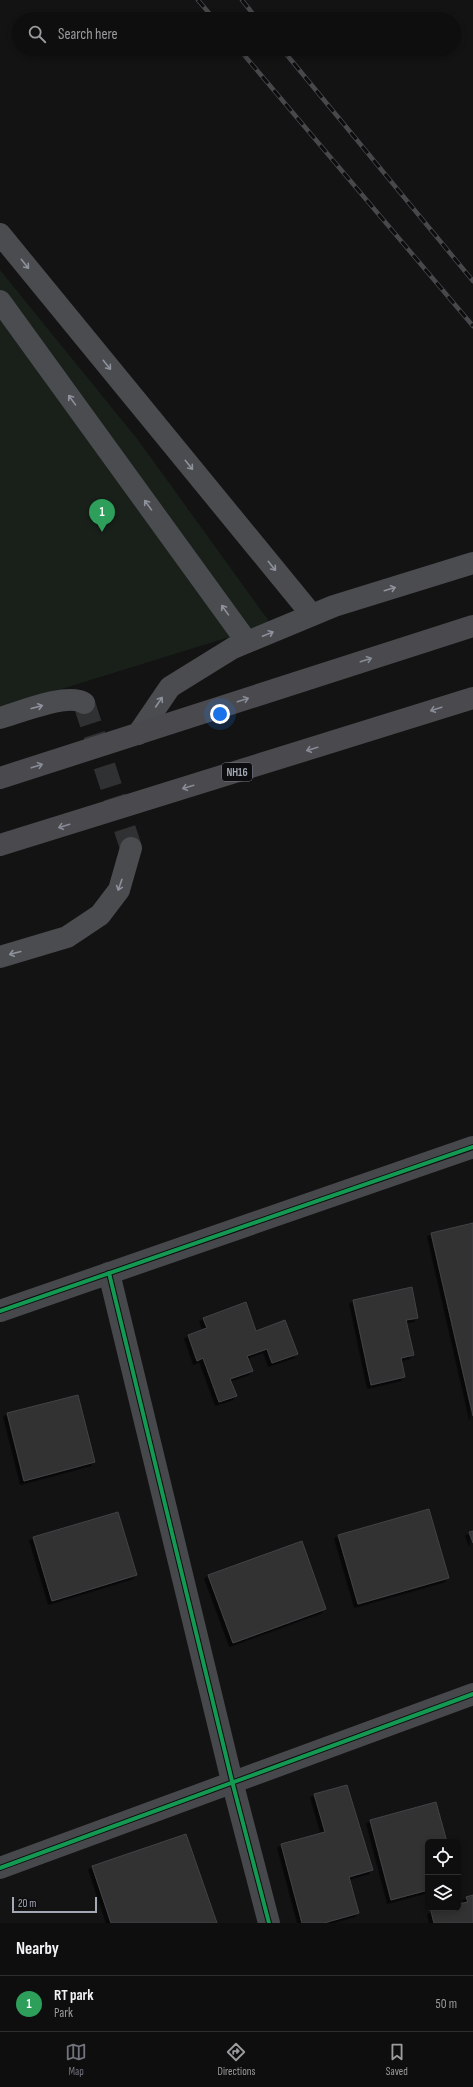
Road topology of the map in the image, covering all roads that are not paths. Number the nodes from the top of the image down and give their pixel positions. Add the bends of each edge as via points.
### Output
1 (0, 234) edge
2 (0, 301) edge
3 (473, 563) edge
4 (312, 615) junction
5 (473, 626) edge
6 (248, 642) junction
7 (473, 698) edge
8 (84, 703) dead end
9 (0, 718) edge
10 (138, 734) junction
11 (0, 778) edge
12 (0, 846) edge
13 (131, 848) tunnel mouth
14 (0, 957) edge
15 (473, 1147) edge
16 (109, 1273) junction
17 (0, 1311) edge
18 (473, 1694) edge
19 (232, 1781) junction
20 (0, 1868) edge
21 (269, 1923) edge

1 -> 4 street
6 -> 2 street
4 -> 3 street
6 -> 4 street
10 -> 5 highway
10 -> 6 street via 170,687 233,648
7 -> 12 highway, NH16
9 -> 8 street via 60,701 79,700
11 -> 10 highway
13 -> 14 street via 119,890 100,915 67,937
15 - 16 street
16 - 17 street
16 - 19 street
18 - 19 street
19 - 20 street
19 - 21 street

